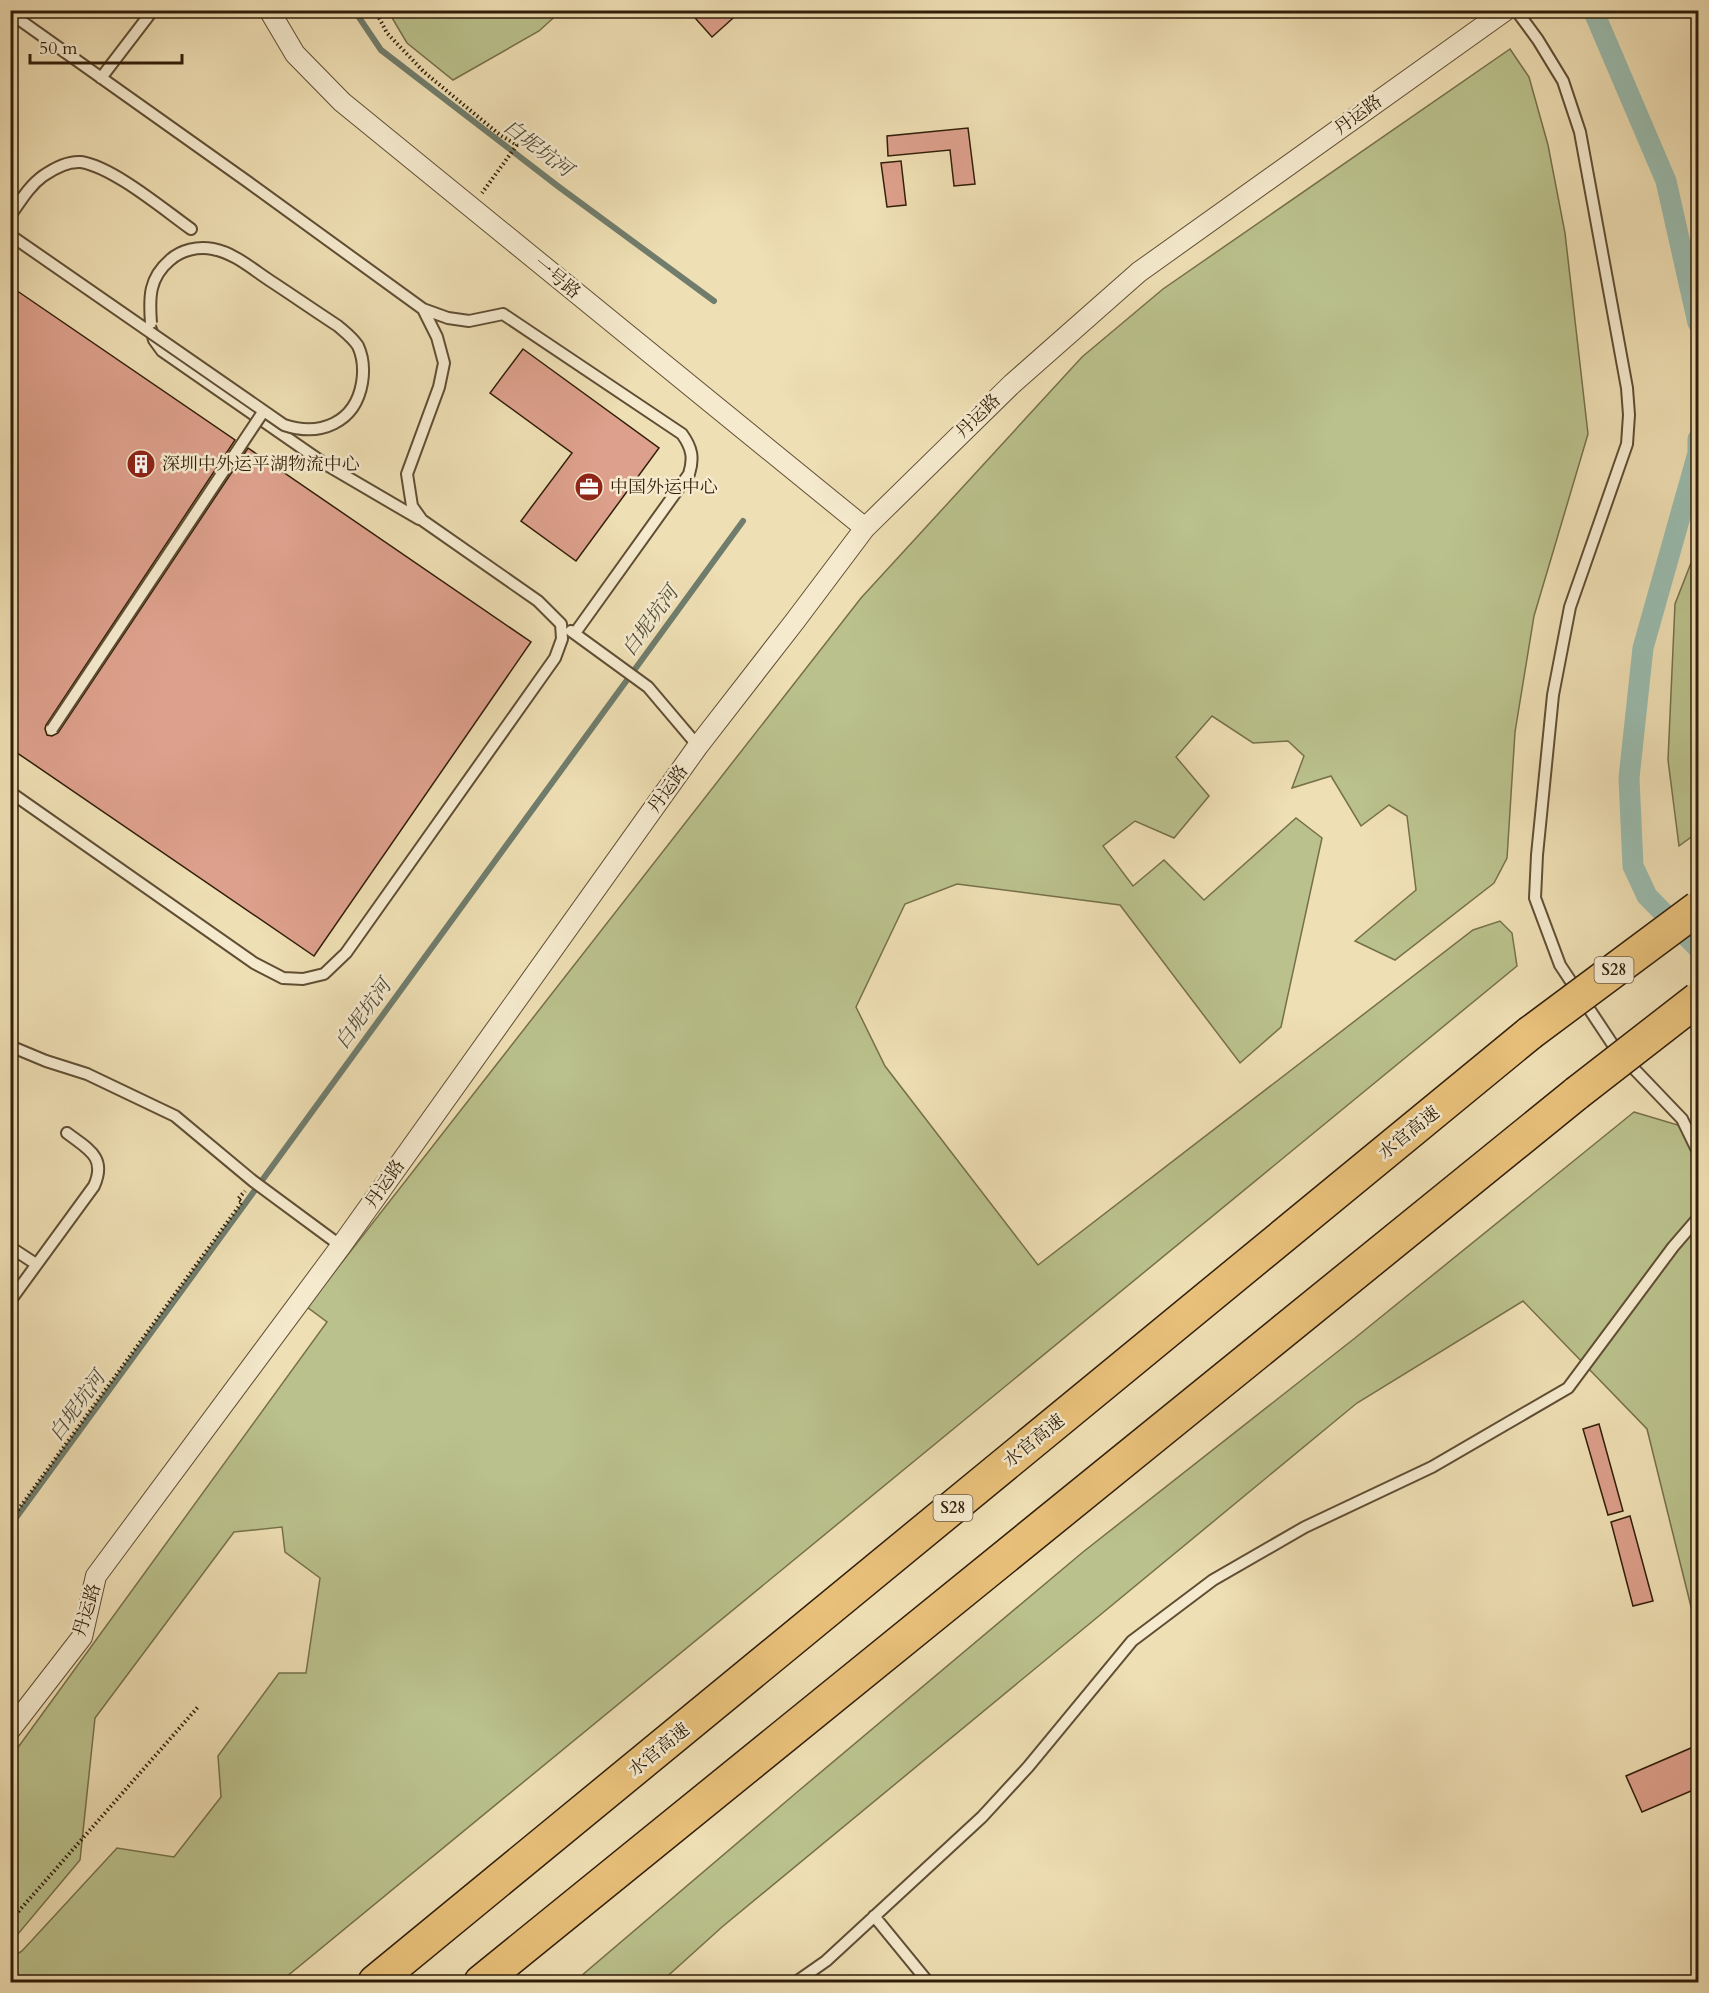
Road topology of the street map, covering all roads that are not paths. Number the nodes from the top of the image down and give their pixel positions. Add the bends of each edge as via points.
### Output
1 (153, 10) edge
2 (268, 10) edge
3 (1506, 10) edge
4 (1516, 10) edge
5 (10, 14) edge
6 (101, 78) junction
7 (10, 216) edge
8 (191, 229) dead end
9 (10, 235) edge
10 (423, 309) junction
11 (263, 412) junction
12 (422, 520) junction
13 (865, 528) junction
14 (561, 624) junction
15 (575, 633) junction
16 (52, 729) dead end
17 (698, 746) junction
18 (10, 792) edge
19 (1698, 908) edge
20 (1698, 999) edge
21 (10, 1046) edge
22 (67, 1133) dead end
23 (1698, 1152) edge
24 (1698, 1218) edge
25 (341, 1246) junction
26 (10, 1247) edge
27 (36, 1264) junction
28 (10, 1301) edge
29 (10, 1730) edge
30 (874, 1916) junction
31 (375, 1983) edge
32 (481, 1983) edge
33 (796, 1983) edge
34 (928, 1983) edge

1 - 6 lane
2 - 13 street, 一号路 via 295,54 342,102
3 - 13 street, 丹运路 via 1139,272 1012,384
4 - 23 lane via 1563,81 1580,132 1629,415 1627,444 1570,607 1553,695 1535,898 1560,965 1617,1051 1682,1119
5 - 6 lane
6 - 10 lane
7 - 8 lane via 42,177 60,165 80,162 106,171
9 - 11 lane, bridge
10 - 12 lane via 444,363 407,474 412,506
10 - 15 lane via 469,321 503,314 682,434 690,445 693,462 689,474
11 - 12 lane, bridge via 300,431 320,429 347,416 359,396 364,372 359,349 338,326 234,256 207,249 186,250 176,255 159,270 150,292 154,340 162,351 325,464
11 - 16 lane, bridge
12 - 14 lane via 538,600
13 - 17 street, 丹运路
14 - 15 lane
14 - 18 lane via 562,639 555,658 346,953 324,975 283,978 254,963
15 - 17 lane via 648,687
17 - 25 street, 丹运路
19 - 31 highway, 水官高速 / S28, bridge via 1530,1033
20 - 32 highway, bridge
21 - 25 lane via 87,1074 175,1116 252,1181
22 - 27 lane via 92,1151 100,1174
24 - 30 lane via 1568,1388 1432,1467 1305,1527 1213,1580 1132,1641 982,1817
25 - 29 street, 丹运路 via 96,1576 82,1637
26 - 27 lane
27 - 28 lane
30 - 33 lane
30 - 34 lane

